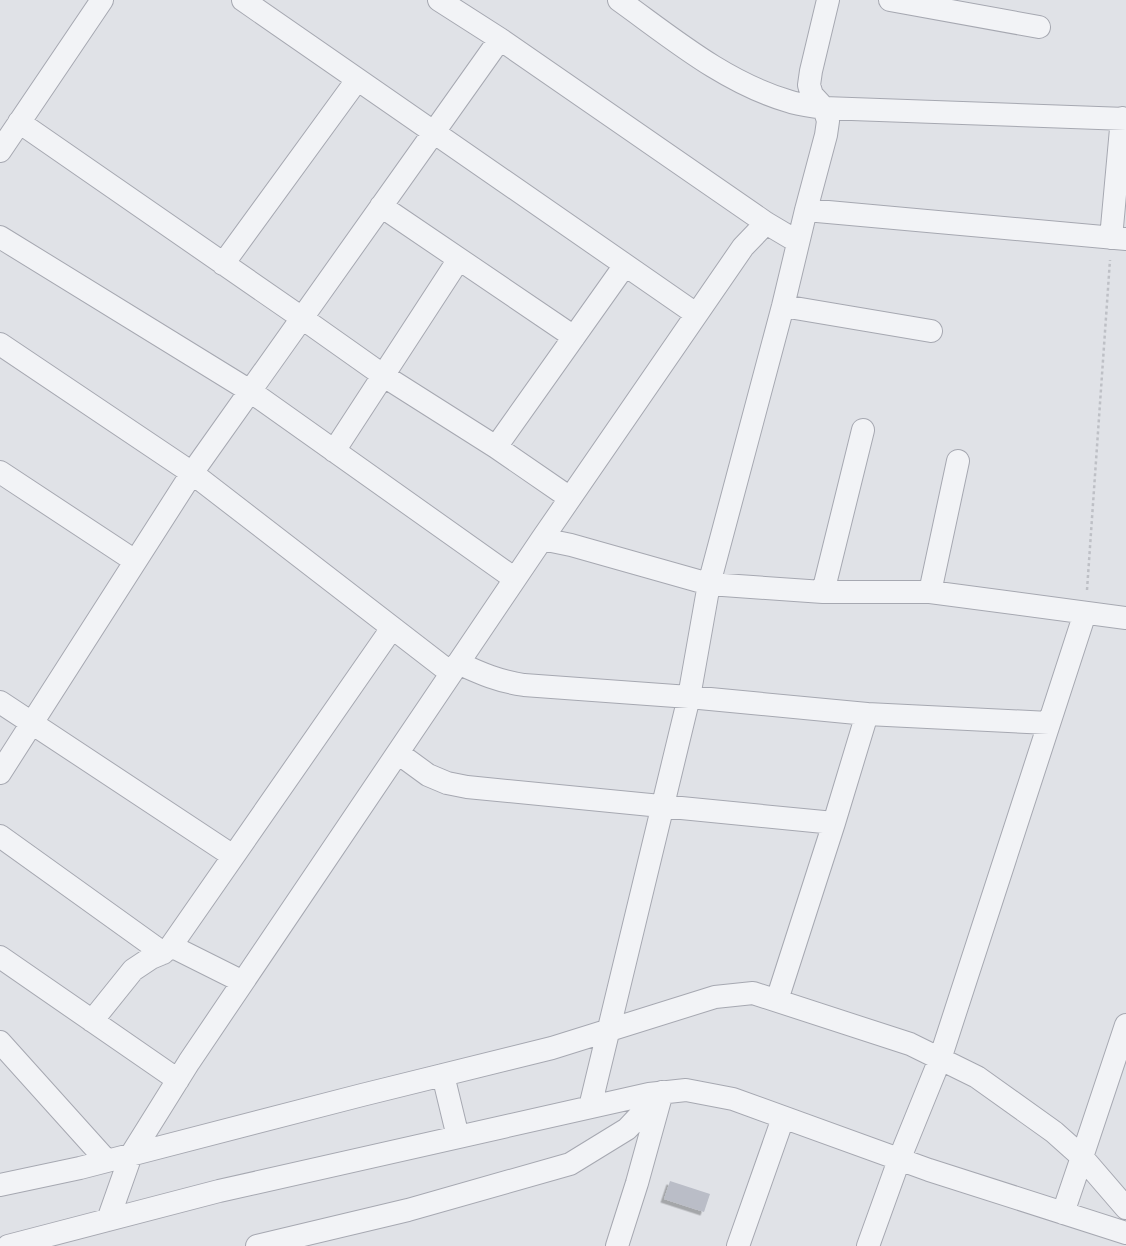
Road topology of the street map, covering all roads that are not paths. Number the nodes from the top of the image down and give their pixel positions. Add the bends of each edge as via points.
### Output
1 (102, 0) edge
2 (242, 0) edge
3 (439, 0) edge
4 (619, 0) edge
5 (828, 0) edge
6 (890, 0) edge
7 (1039, 27) dead end
8 (500, 39) junction
9 (357, 80) junction
10 (824, 108) junction
11 (1124, 119) edge
12 (19, 122) junction
13 (433, 132) junction
14 (0, 152) edge
15 (381, 206) junction
16 (806, 210) junction
17 (766, 223) junction
18 (0, 237) edge
19 (1119, 238) edge
20 (798, 242) junction
21 (459, 259) junction
22 (223, 264) junction
23 (625, 265) junction
24 (783, 306) junction
25 (696, 314) junction
26 (302, 318) junction
27 (931, 331) dead end
28 (574, 337) junction
29 (0, 344) edge
30 (384, 376) junction
31 (250, 391) junction
32 (863, 430) dead end
33 (496, 447) junction
34 (334, 451) junction
35 (958, 461) dead end
36 (0, 472) edge
37 (192, 473) junction
38 (570, 498) junction
39 (542, 539) junction
40 (136, 561) junction
41 (515, 579) junction
42 (709, 584) junction
43 (823, 592) junction
44 (930, 592) junction
45 (1085, 613) junction
46 (1126, 618) edge
47 (392, 628) junction
48 (455, 668) junction
49 (689, 697) junction
50 (0, 702) edge
51 (866, 714) junction
52 (32, 723) junction
53 (1050, 723) junction
54 (398, 753) junction
55 (0, 774) edge
56 (662, 807) junction
57 (834, 823) junction
58 (0, 836) edge
59 (233, 856) junction
60 (167, 950) junction
61 (0, 957) edge
62 (243, 982) junction
63 (777, 1000) junction
64 (92, 1021) junction
65 (1126, 1025) edge
66 (608, 1030) junction
67 (0, 1042) edge
68 (940, 1059) junction
69 (443, 1075) junction
70 (1118, 1076) edge
71 (178, 1080) junction
72 (662, 1092) junction
73 (590, 1107) junction
74 (783, 1118) junction
75 (458, 1137) junction
76 (131, 1155) junction
77 (1082, 1157) junction
78 (899, 1160) junction
79 (107, 1161) junction
80 (0, 1185) edge
81 (1126, 1208) edge
82 (1063, 1213) junction
83 (108, 1220) junction
84 (1126, 1233) edge
85 (8, 1246) edge
86 (257, 1246) edge
87 (617, 1246) edge
88 (738, 1246) edge
89 (868, 1246) edge

1 - 12 street
2 - 9 street
3 - 8 street
4 - 10 street via 710,65 746,84 788,102
5 - 10 street via 810,85 812,95
6 - 7 street
8 - 13 street
8 - 17 street
9 - 13 street
9 - 22 street
10 - 11 street
10 - 16 street via 828,121 826,135
11 - 19 street
12 - 14 street
12 - 22 street
13 - 15 street
13 - 23 street
15 - 21 street
15 - 26 street
16 - 19 street
16 - 20 street
17 - 20 street
17 - 25 street via 742,247
18 - 31 street
20 - 24 street
21 - 28 street
21 - 30 street
22 - 26 street
23 - 25 street
23 - 28 street
24 - 27 street
24 - 42 street
25 - 38 street
26 - 30 street
26 - 31 street
28 - 33 street
29 - 37 street
30 - 33 street
30 - 34 street
31 - 34 street
31 - 37 street
32 - 43 street
33 - 38 street
34 - 41 street
35 - 44 street
36 - 40 street
37 - 40 street
37 - 47 street
38 - 39 street
39 - 41 street
39 - 42 street
40 - 52 street
41 - 48 street
42 - 43 street
42 - 49 street
43 - 44 street
44 - 45 street
45 - 46 street
45 - 53 street
47 - 48 street
47 - 59 street
48 - 49 street via 503,682 524,685
48 - 54 street
49 - 51 street
49 - 56 street
50 - 52 street
51 - 53 street
51 - 57 street
52 - 55 street
52 - 59 street
53 - 68 street
54 - 56 street via 428,775 447,783
54 - 62 street
56 - 57 street
56 - 66 street
57 - 63 street
58 - 60 street
59 - 60 street
60 - 62 street
60 - 64 street via 133,970
61 - 64 street
62 - 71 street
63 - 66 street via 753,993 715,997
63 - 68 street via 910,1044
64 - 71 street
65 - 70 street
66 - 69 street via 552,1048
66 - 73 street
67 - 79 street
68 - 77 street via 977,1077 1054,1132
68 - 78 street
69 - 75 street
69 - 76 street
70 - 77 street
71 - 76 street
72 - 73 street
72 - 74 street via 686,1090 733,1099
72 - 86 street via 627,1129 570,1164 408,1210
72 - 87 street
73 - 75 street
74 - 78 street
74 - 88 street
75 - 83 street via 219,1191
76 - 79 street
76 - 83 street
77 - 81 street
77 - 82 street
78 - 82 street
78 - 89 street
79 - 80 street
82 - 84 street
83 - 85 street

